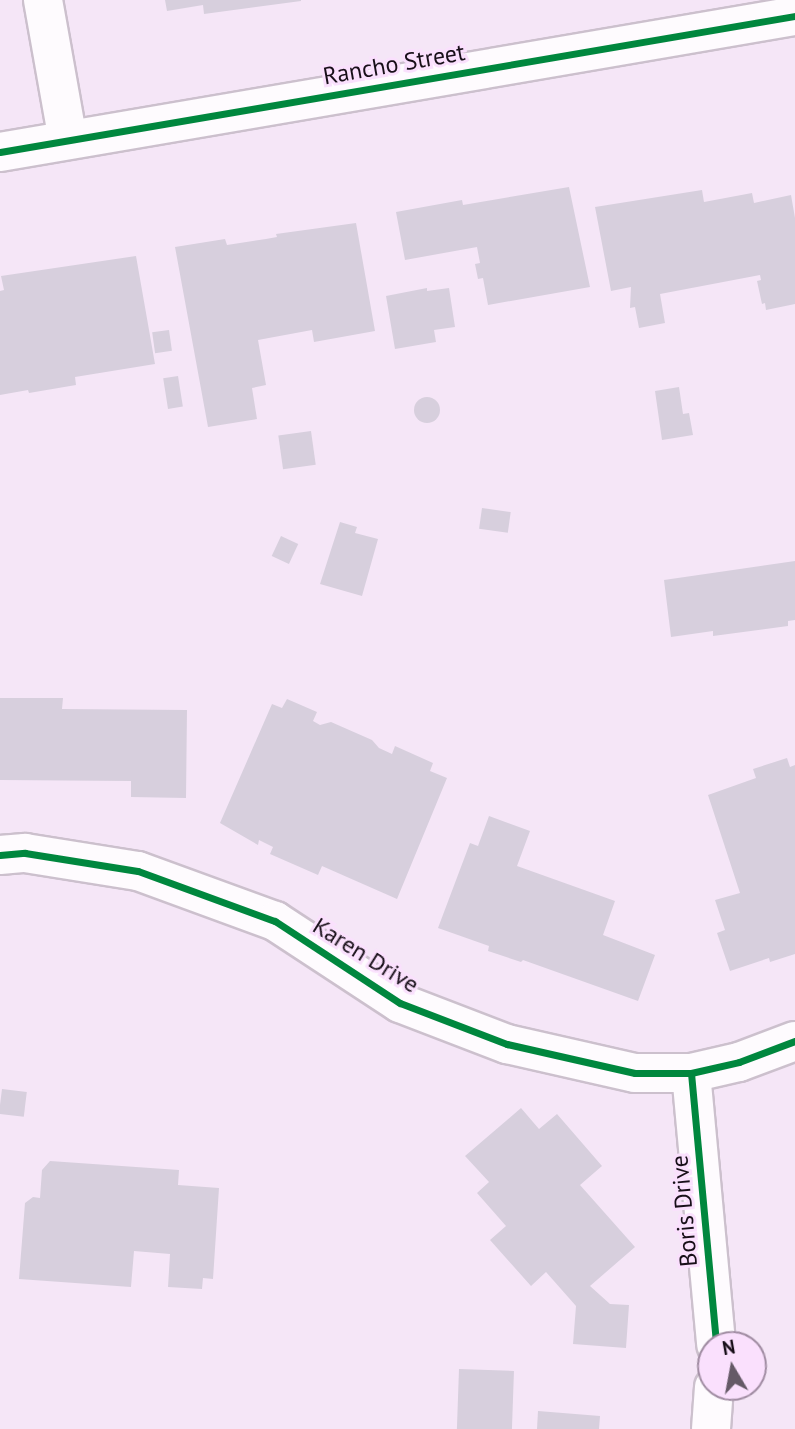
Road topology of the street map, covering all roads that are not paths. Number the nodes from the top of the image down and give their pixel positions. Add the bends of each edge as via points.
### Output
1 (43, 0) edge
2 (795, 16) edge
3 (68, 140) junction
4 (0, 152) edge
5 (0, 855) edge
6 (795, 1041) edge
7 (691, 1073) junction
8 (715, 1331) edge
9 (714, 1401) edge
10 (711, 1429) edge

1 - 3 street
2 - 3 street, Rancho Street
3 - 4 street, Rancho Street
5 - 7 street, Karen Drive via 24,853 138,871 275,920 400,1003 506,1044 635,1073
6 - 7 street, Karen Drive via 740,1062
7 - 8 street, Boris Drive
9 - 10 street

